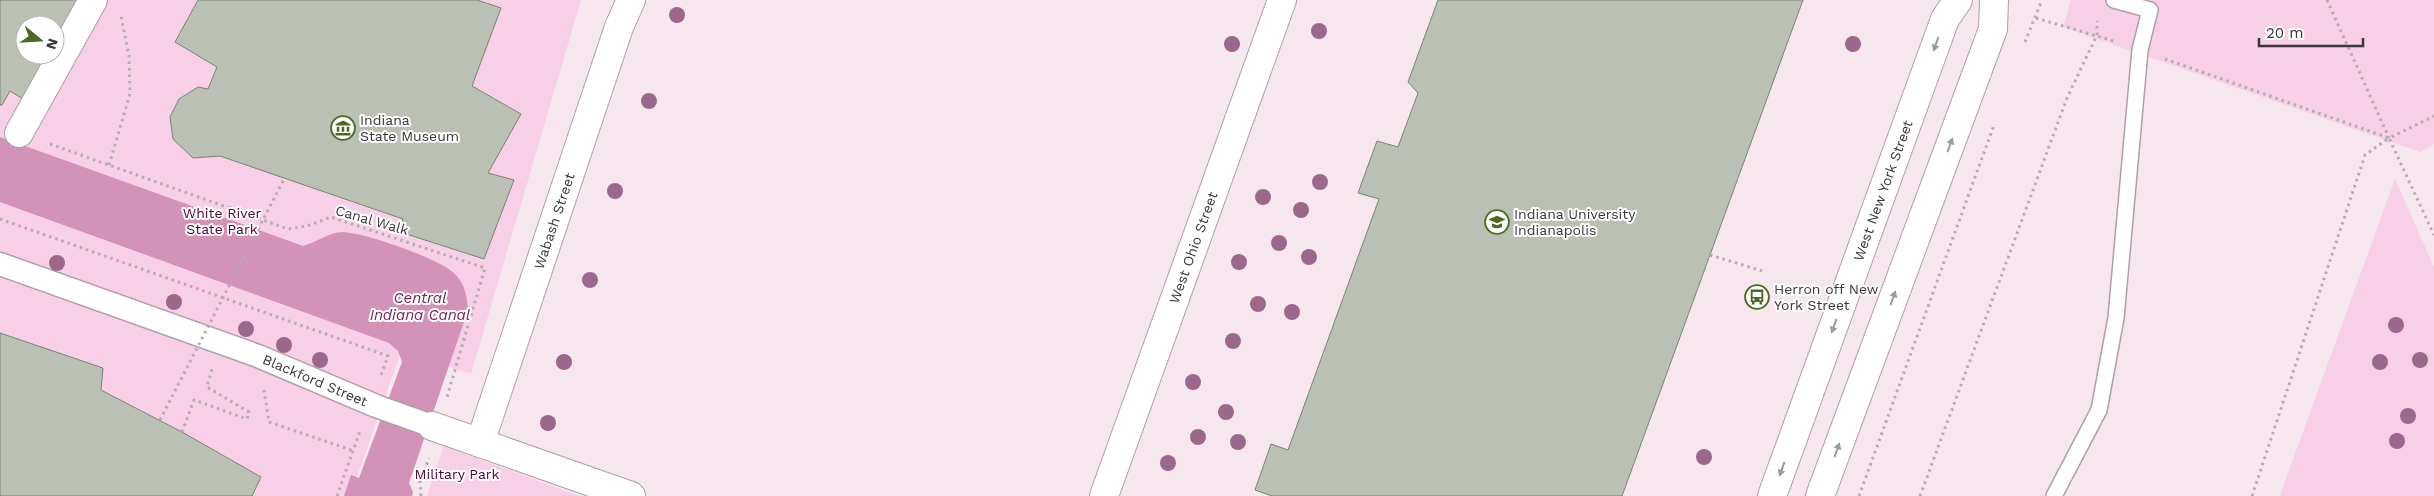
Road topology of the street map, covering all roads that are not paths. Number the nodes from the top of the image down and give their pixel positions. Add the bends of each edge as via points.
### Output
1 (631, 0) edge
2 (1282, 0) edge
3 (1958, 0) edge
4 (1994, 0) edge
5 (2114, 0) edge
6 (105, 4) edge
7 (18, 133) road end
8 (0, 264) edge
9 (435, 427) joint
10 (480, 443) junction
11 (631, 496) edge
12 (1104, 496) edge
13 (1772, 496) edge
14 (1820, 496) edge
15 (2054, 496) edge

1 - 10 street, Wabash Street via 619,27
2 - 12 street, West Ohio Street
3 -> 13 street, West New York Street via 1946,19
14 -> 4 street via 1993,28
5 - 15 lane via 2150,10 2140,50 2116,318 2099,410
6 - 7 street
8 - 9 street, Blackford Street via 258,356
9 - 10 street, Blackford Street
10 - 11 street, Blackford Street

